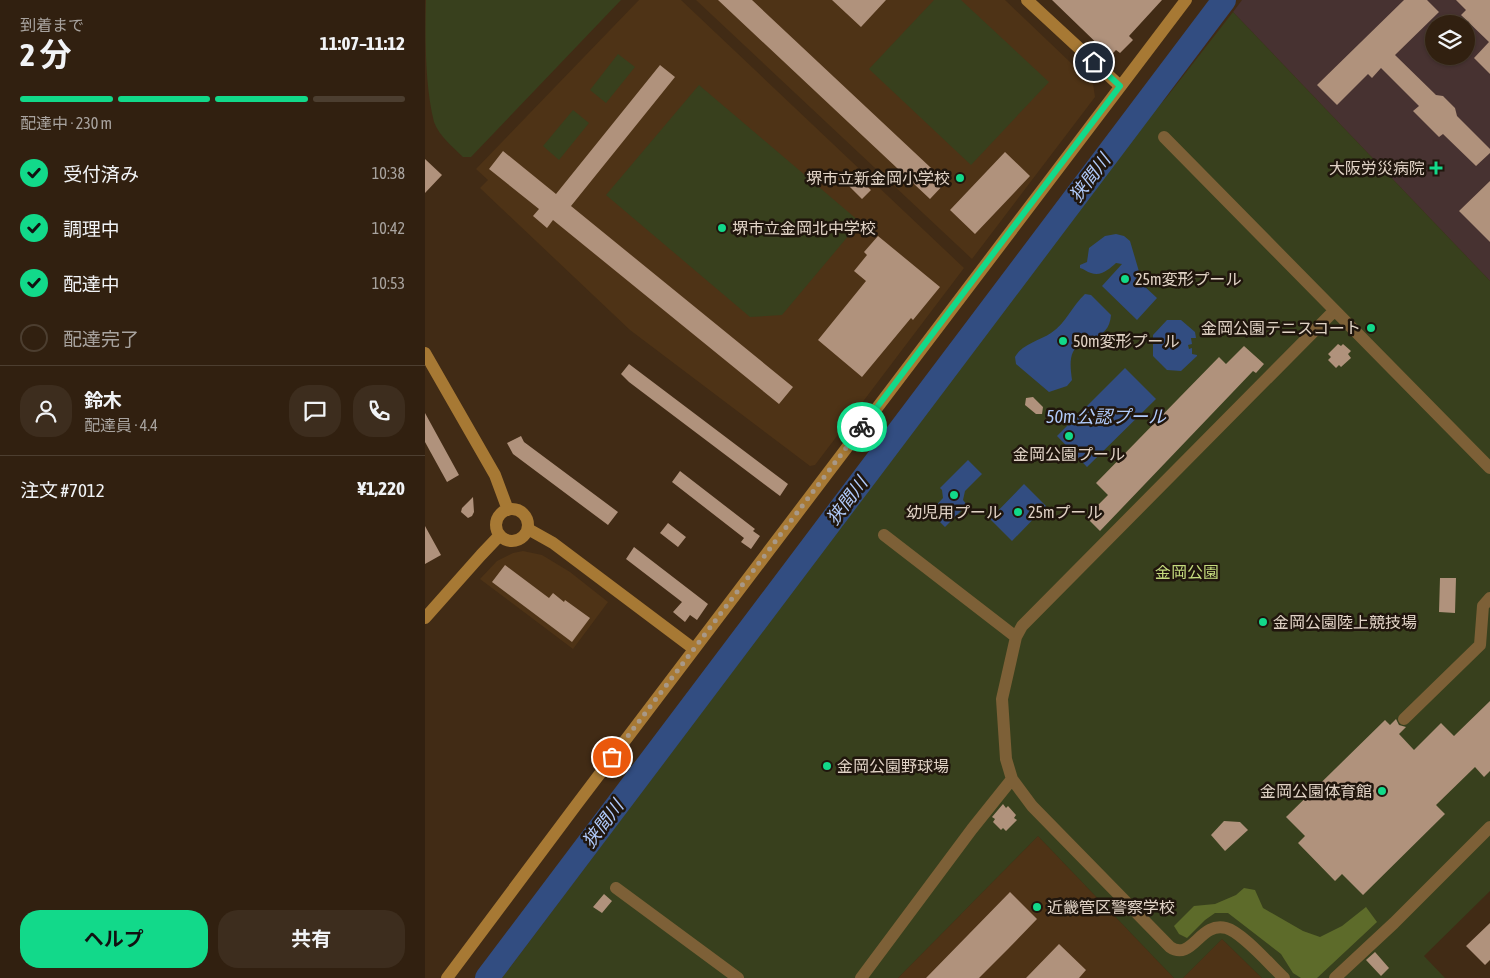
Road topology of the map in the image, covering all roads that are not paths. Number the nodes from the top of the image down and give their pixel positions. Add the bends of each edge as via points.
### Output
1 (1027, 0) edge
2 (1186, 0) edge
3 (1120, 86) junction
4 (1164, 137) dead end
5 (1334, 311) junction
6 (425, 353) edge
7 (1490, 468) edge
8 (508, 510) junction
9 (528, 529) junction
10 (500, 535) junction
11 (884, 535) dead end
12 (1490, 598) edge
13 (425, 618) edge
14 (1016, 637) junction
15 (694, 649) junction
16 (1404, 719) dead end
17 (1012, 779) junction
18 (1490, 827) edge
19 (616, 888) dead end
20 (447, 978) edge
21 (738, 978) edge
22 (861, 978) edge
23 (1284, 978) edge
24 (1335, 978) edge

1 - 3 street
2 - 3 street
3 - 15 street
4 - 5 street
5 - 7 street
5 - 14 street via 1029,619
6 - 8 street via 495,475
8 - 9 street via 514,509 523,514
8 - 10 street via 497,520
9 - 10 street via 518,540
9 - 15 street via 553,543
10 - 13 street
11 - 14 street
12 - 16 street via 1483,606 1480,645
14 - 17 street via 1002,699 1006,759
15 - 20 street
17 - 22 street
17 - 23 street via 1032,806 1170,947 1183,951 1204,932 1224,927 1241,937
18 - 24 street
19 - 21 street

